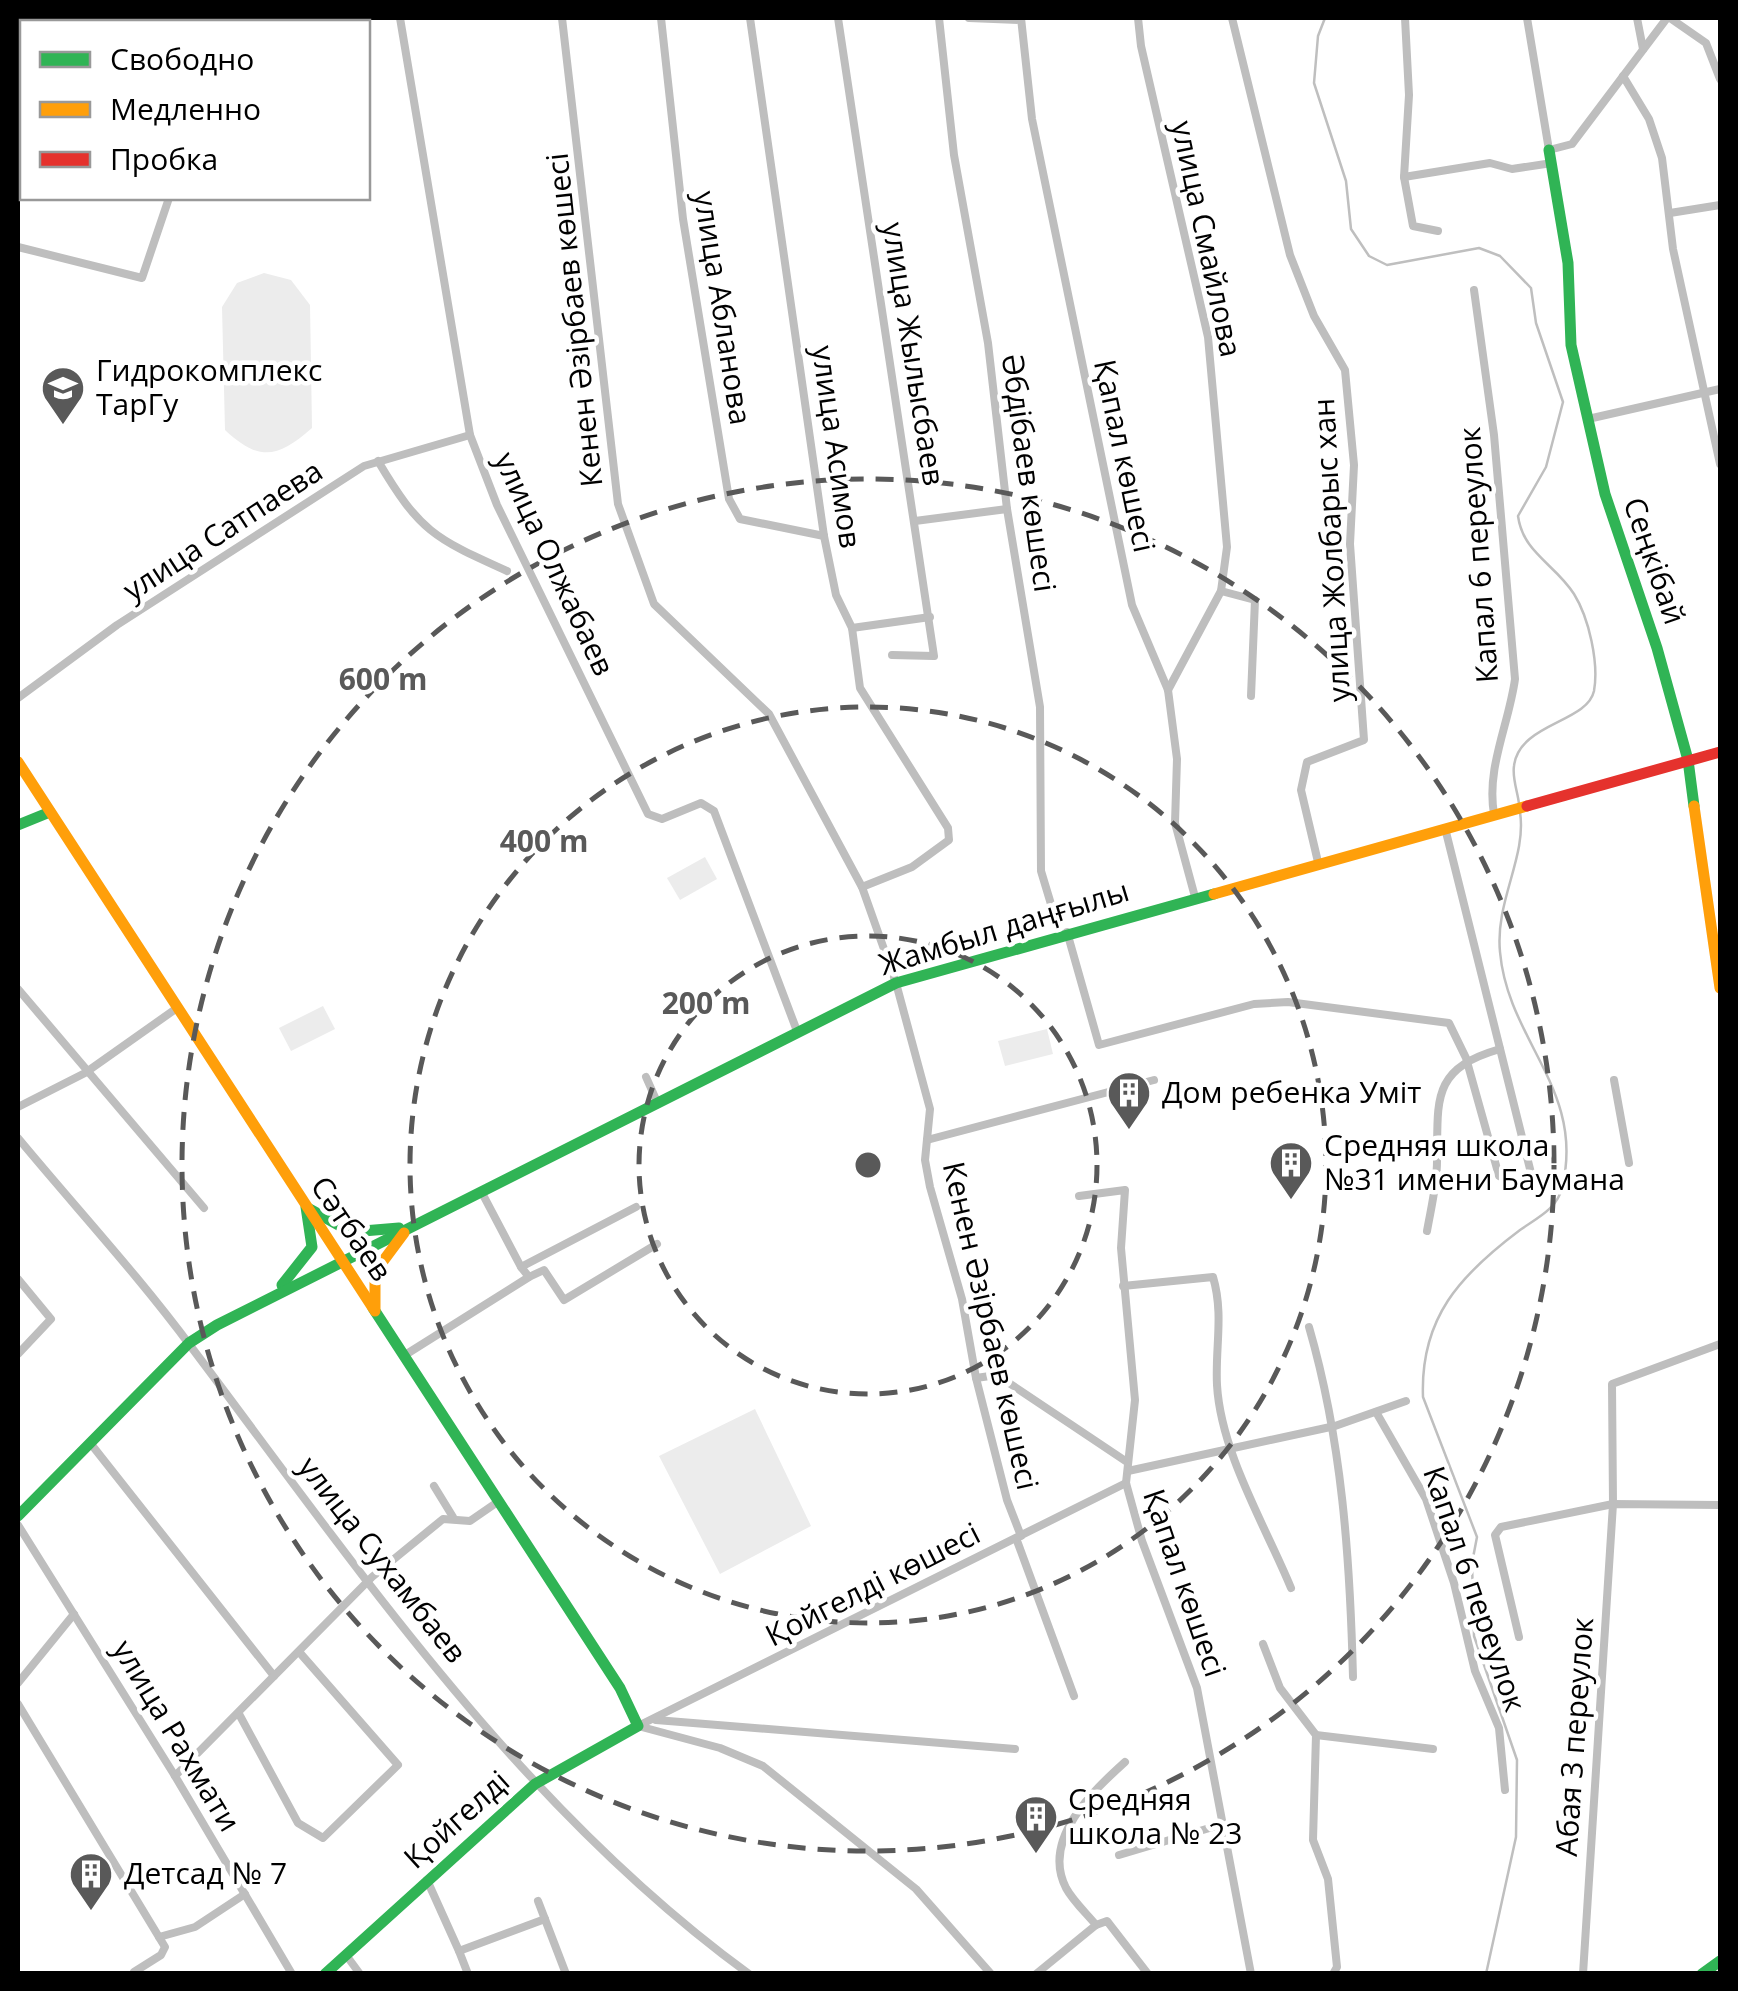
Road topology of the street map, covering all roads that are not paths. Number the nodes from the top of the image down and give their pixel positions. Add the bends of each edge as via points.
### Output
1 (400, 18) edge
2 (562, 18) edge
3 (661, 18) edge
4 (750, 18) edge
5 (838, 18) edge
6 (939, 18) edge
7 (969, 18) edge
8 (1138, 18) edge
9 (1232, 18) edge
10 (1405, 18) edge
11 (1527, 18) edge
12 (1637, 18) edge
13 (1668, 18) edge
14 (1021, 19) edge
15 (1643, 50) junction
16 (1623, 76) junction
17 (1720, 79) edge
18 (1550, 156) junction
19 (1404, 177) junction
20 (167, 200) edge
21 (1720, 205) edge
22 (1670, 213) junction
23 (1438, 231) dead end
24 (18, 247) edge
25 (1474, 290) dead end
26 (1720, 389) edge
27 (1707, 392) junction
28 (1588, 420) junction
29 (470, 435) junction
30 (378, 461) junction
31 (1720, 464) edge
32 (1007, 509) junction
33 (915, 520) junction
34 (824, 536) junction
35 (507, 571) dead end
36 (1221, 591) junction
37 (930, 617) junction
38 (852, 628) junction
39 (892, 655) dead end
40 (1168, 690) junction
41 (1251, 696) dead end
42 (18, 698) edge
43 (1720, 752) edge
44 (1688, 760) junction
45 (18, 762) edge
46 (50, 812) junction
47 (1494, 814) junction
48 (18, 825) edge
49 (1445, 828) junction
50 (1318, 862) junction
51 (862, 887) junction
52 (1195, 897) junction
53 (1064, 933) junction
54 (896, 983) junction
55 (1720, 988) edge
56 (18, 989) edge
57 (177, 1008) junction
58 (797, 1031) junction
59 (1500, 1049) junction
60 (1466, 1058) junction
61 (85, 1073) junction
62 (646, 1077) dead end
63 (1154, 1080) dead end
64 (1614, 1080) dead end
65 (658, 1104) junction
66 (18, 1107) edge
67 (18, 1138) edge
68 (927, 1140) junction
69 (1629, 1163) dead end
70 (481, 1192) junction
71 (1079, 1196) dead end
72 (306, 1207) junction
73 (636, 1207) dead end
74 (204, 1208) dead end
75 (410, 1227) junction
76 (1427, 1231) dead end
77 (657, 1244) dead end
78 (342, 1262) junction
79 (521, 1267) junction
80 (529, 1277) junction
81 (18, 1279) edge
82 (1123, 1286) junction
83 (272, 1295) junction
84 (376, 1311) junction
85 (1308, 1327) dead end
86 (189, 1343) junction
87 (1720, 1344) edge
88 (18, 1354) edge
89 (404, 1355) junction
90 (976, 1378) junction
91 (1406, 1402) dead end
92 (1376, 1412) junction
93 (1336, 1426) junction
94 (91, 1444) junction
95 (1232, 1447) junction
96 (1127, 1466) junction
97 (1126, 1483) junction
98 (434, 1486) dead end
99 (499, 1501) junction
100 (1613, 1504) junction
101 (1720, 1505) edge
102 (18, 1516) edge
103 (453, 1517) junction
104 (18, 1525) edge
105 (1019, 1537) junction
106 (366, 1583) junction
107 (1291, 1588) dead end
108 (74, 1614) junction
109 (1519, 1637) dead end
110 (1262, 1644) dead end
111 (300, 1653) junction
112 (274, 1676) junction
113 (1353, 1677) dead end
114 (18, 1683) edge
115 (1074, 1696) dead end
116 (18, 1704) edge
117 (239, 1714) junction
118 (656, 1720) junction
119 (638, 1726) junction
120 (1316, 1736) junction
121 (1015, 1749) dead end
122 (1433, 1749) dead end
123 (1125, 1762) dead end
124 (175, 1776) junction
125 (536, 1784) junction
126 (1504, 1790) dead end
127 (1223, 1824) junction
128 (1118, 1855) dead end
129 (427, 1880) junction
130 (245, 1894) junction
131 (538, 1901) dead end
132 (546, 1920) junction
133 (1096, 1925) junction
134 (159, 1937) junction
135 (460, 1951) junction
136 (346, 1954) junction
137 (1050, 1962) junction
138 (1718, 1963) edge
139 (134, 1972) edge
140 (292, 1974) edge
141 (325, 1974) edge
142 (360, 1974) edge
143 (468, 1974) edge
144 (566, 1974) edge
145 (749, 1974) edge
146 (991, 1974) edge
147 (1036, 1974) edge
148 (1058, 1974) edge
149 (1148, 1974) edge
150 (1251, 1974) edge
151 (1333, 1974) edge
152 (1583, 1974) edge
153 (1702, 1974) edge

1 - 29 street, улица Олжабаев
2 - 51 street, Кенен Әзірбаев көшесі via 618,504 654,604 770,714
3 - 34 street, улица Абланова via 683,219 729,499 740,518
4 - 34 street, улица Асимов
5 - 33 street, улица Жылысбаев
6 - 32 street, Әбдібаев көшесі
7 - 14 street
8 - 36 street, улица Смайлова via 1208,337 1227,547
9 - 50 street, улица Жолбарыс хан via 1290,255 1345,370 1364,740 1307,762 1301,790
10 - 19 street
11 - 18 street
12 - 15 street
13 - 15 street
13 - 17 street via 1706,43
14 - 40 street, Қапал көшесі via 1032,119 1132,605
15 - 16 street
16 - 18 street via 1572,144
16 - 22 street via 1649,119
18 - 19 street via 1512,169 1490,163
18 - 28 street, Сеңкібай via 1568,262 1572,345
19 - 23 street via 1413,226
20 - 24 street via 142,278
21 - 22 street
22 - 27 street
25 - 47 street, Капал 6 переулок via 1515,679 1497,754
26 - 27 street
27 - 28 street
27 - 31 street
28 - 44 street, Сеңкібай
29 - 30 street, улица Сатпаева
29 - 58 street, улица Олжабаев via 497,505 648,814 662,820 701,803 714,811
30 - 35 street via 414,519 437,540
30 - 42 street, улица Сатпаева via 116,625
32 - 33 street
32 - 53 street, Әбдібаев көшесі via 1040,707 1041,872
33 - 37 street, улица Жылысбаев
34 - 38 street, улица Асимов via 836,595
36 - 40 street, улица Смайлова
36 - 41 street via 1255,600
37 - 38 street
37 - 39 street, улица Жылысбаев via 934,656
38 - 51 street, улица Асимов via 860,688 948,828 949,840 938,852
40 - 52 street, Қапал көшесі via 1177,759 1175,823
43 - 44 street, Жамбыл даңғылы
44 - 47 street, Жамбыл даңғылы
44 - 55 street, Сеңкібай
45 - 46 street, Сәтбаев
46 - 48 street
46 - 57 street, Сәтбаев
47 - 49 street, Жамбыл даңғылы
49 - 50 street, Жамбыл даңғылы
49 - 59 street
50 - 52 street, Жамбыл даңғылы
51 - 54 street, Кенен Әзірбаев көшесі
52 - 53 street, Жамбыл даңғылы
53 - 54 street, Жамбыл даңғылы
53 - 60 street, Әбдібаев көшесі via 1099,1044 1226,1009 1288,1002 1449,1023
54 - 58 street, Жамбыл даңғылы
54 - 68 street, Кенен Әзірбаев көшесі via 930,1109
56 - 61 street
57 - 61 street
57 - 72 street, Сәтбаев
58 - 65 street, Жамбыл даңғылы
59 - 60 street
59 - 60 street via 1532,1174 1528,1181 1498,1176
60 - 76 street via 1437,1095 1437,1164
61 - 66 street
61 - 74 street
62 - 65 street
63 - 68 street
64 - 69 street
65 - 70 street, Жамбыл даңғылы
67 - 86 street, улица Сухамбаев
68 - 90 street, Кенен Әзірбаев көшесі via 930,1187 962,1298
70 - 75 street, Жамбыл даңғылы
70 - 79 street
71 - 82 street, Қапал көшесі via 1125,1190
72 - 75 street via 351,1232
72 - 78 street, Сәтбаев
72 - 83 street via 312,1248
73 - 79 street
75 - 78 street, Жамбыл даңғылы
75 - 84 street via 376,1272
77 - 80 street via 570,1299 564,1300 544,1270
78 - 83 street, Жамбыл даңғылы
78 - 84 street, Сәтбаев
79 - 80 street
80 - 89 street
81 - 88 street via 51,1319
82 - 95 street via 1213,1278 1221,1328 1217,1386
82 - 96 street, Қапал көшесі via 1134,1373
83 - 86 street, Жамбыл даңғылы
84 - 89 street, Сәтбаев
85 - 93 street
86 - 94 street, Жамбыл даңғылы
86 - 106 street, улица Сухамбаев
87 - 100 street, Абая 3 переулок via 1612,1384
89 - 99 street, Сәтбаев
90 - 96 street via 998,1375
90 - 105 street, Кенен Әзірбаев көшесі
91 - 92 street
92 - 93 street
92 - 126 street, Капал 6 переулок via 1426,1499 1475,1671 1499,1728
93 - 95 street
93 - 113 street
94 - 102 street, Жамбыл даңғылы
94 - 112 street
95 - 96 street
95 - 107 street
96 - 97 street, Қапал көшесі
97 - 105 street, Қойгелді көшесі
97 - 127 street, Қапал көшесі via 1197,1688
98 - 103 street
99 - 103 street via 470,1521
99 - 119 street, Сәтбаев
100 - 101 street, Абая 3 переулок
100 - 109 street, Абая 3 переулок via 1497,1530
100 - 152 street, Абая 3 переулок
103 - 106 street
104 - 108 street, улица Рахмати
105 - 115 street, Кенен Әзірбаев көшесі
105 - 118 street, Қойгелді көшесі
106 - 111 street
106 - 125 street, улица Сухамбаев
108 - 114 street
108 - 124 street, улица Рахмати
110 - 120 street via 1280,1688
111 - 112 street
111 - 117 street via 398,1764 323,1838 298,1822
112 - 117 street
116 - 134 street
117 - 124 street
118 - 119 street, Қойгелді көшесі
118 - 121 street
119 - 125 street, Қойгелді
119 - 146 street via 763,1766 916,1889
120 - 122 street
120 - 151 street via 1313,1840 1328,1879
123 - 133 street via 1082,1802 1059,1865 1066,1889
124 - 130 street, улица Рахмати
125 - 129 street, Қойгелді
125 - 145 street, улица Сухамбаев via 677,1922
127 - 128 street
127 - 150 street, Қапал көшесі
129 - 135 street
129 - 136 street, Қойгелді
130 - 134 street via 194,1927
130 - 140 street, улица Рахмати
131 - 132 street
132 - 135 street
132 - 144 street
133 - 137 street
133 - 149 street via 1106,1921
134 - 139 street via 161,1955
135 - 143 street
136 - 141 street, Қойгелді
136 - 142 street
137 - 147 street
137 - 148 street
138 - 153 street

